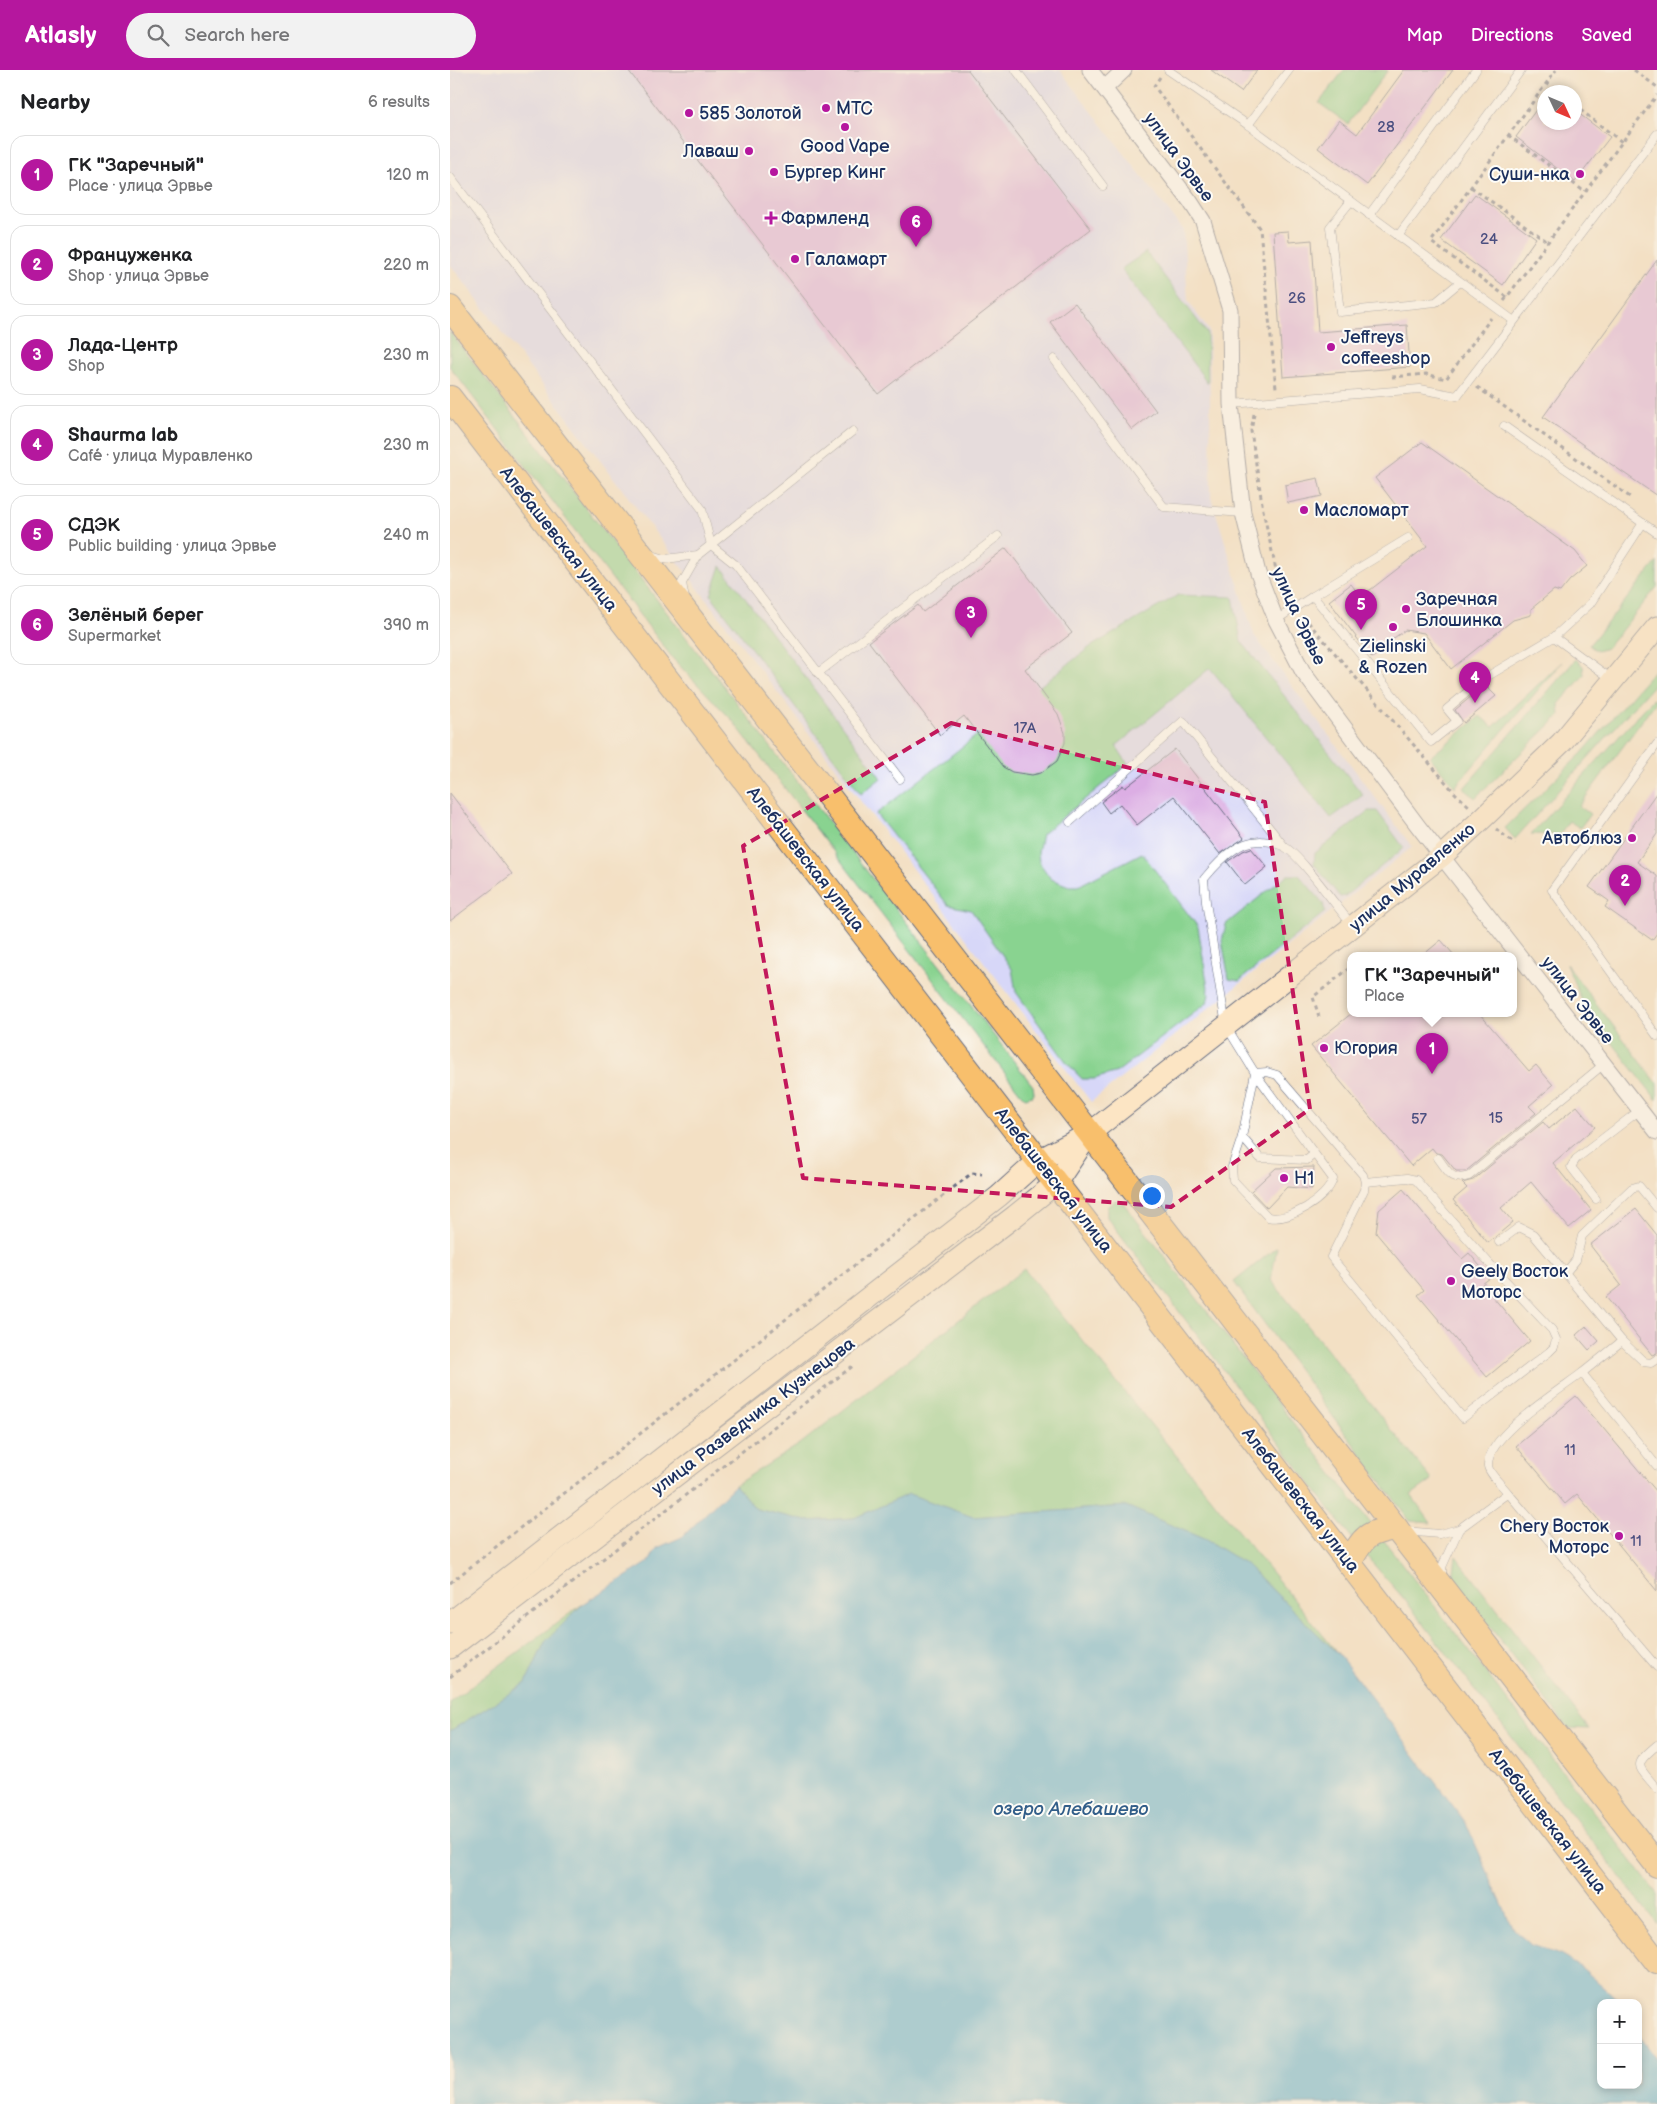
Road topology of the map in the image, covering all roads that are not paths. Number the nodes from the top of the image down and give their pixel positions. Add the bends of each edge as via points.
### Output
1 (1016, 70) edge
2 (1090, 70) edge
3 (1124, 70) edge
4 (1166, 70) edge
5 (1289, 70) edge
6 (1476, 70) edge
7 (1521, 70) edge
8 (1105, 88) junction
9 (1248, 125) junction
10 (1657, 134) edge
11 (450, 177) edge
12 (1103, 186) dead end
13 (1351, 201) junction
14 (1369, 215) junction
15 (1398, 236) junction
16 (1460, 282) junction
17 (450, 308) edge
18 (1514, 321) junction
19 (1054, 359) dead end
20 (450, 398) edge
21 (1231, 404) junction
22 (1504, 426) dead end
23 (853, 431) dead end
24 (1242, 513) junction
25 (1643, 523) junction
26 (1657, 533) edge
27 (998, 536) dead end
28 (1408, 538) dead end
29 (711, 545) junction
30 (637, 551) junction
31 (698, 555) junction
32 (1313, 596) junction
33 (688, 618) junction
34 (1276, 620) junction
35 (1657, 627) edge
36 (1554, 637) junction
37 (818, 673) junction
38 (1613, 680) junction
39 (1657, 744) edge
40 (900, 779) dead end
41 (1070, 822) dead end
42 (1284, 846) junction
43 (1442, 856) junction
44 (1353, 926) junction
45 (1517, 952) edge
46 (1517, 952) edge
47 (1226, 1026) junction
48 (1657, 1036) edge
49 (1604, 1064) junction
50 (1255, 1073) junction
51 (1640, 1110) junction
52 (1657, 1132) edge
53 (1090, 1133) junction
54 (1242, 1137) junction
55 (1314, 1154) junction
56 (1438, 1158) dead end
57 (1039, 1160) junction
58 (1056, 1182) junction
59 (1365, 1182) junction
60 (1596, 1199) dead end
61 (1657, 1208) edge
62 (1499, 1242) dead end
63 (1566, 1272) junction
64 (1622, 1341) junction
65 (1657, 1359) edge
66 (1582, 1373) junction
67 (1657, 1466) edge
68 (1508, 1494) junction
69 (1396, 1528) junction
70 (1460, 1529) junction
71 (1349, 1562) junction
72 (1442, 1587) junction
73 (450, 1623) edge
74 (450, 1648) edge
75 (1657, 1667) edge
76 (1657, 1745) edge
77 (1657, 1789) edge
78 (1657, 1865) edge
79 (1657, 1962) edge

1 - 12 lane
2 - 8 street, улица Эрвье
3 - 8 street
4 - 9 lane
5 - 9 lane
6 - 14 lane
7 - 15 lane
8 - 21 street, улица Эрвье via 1202,221 1230,310
9 - 13 lane
10 - 18 lane
11 - 29 lane via 702,509
13 - 14 lane
13 - 16 lane via 1330,227 1340,312 1436,302
14 - 15 lane
15 - 16 lane
16 - 18 lane
17 - 30 main road
18 - 21 lane via 1457,396 1420,389
19 - 24 lane via 1164,508
20 - 57 main road, Алебашевская улица
21 - 24 street, улица Эрвье
22 - 25 lane
23 - 29 lane
24 - 34 street, улица Эрвье via 1258,574
25 - 26 lane
25 - 36 lane via 1590,604
27 - 37 lane
28 - 32 lane
29 - 31 lane
29 - 37 lane via 736,565
30 - 31 lane via 665,559
30 - 33 main road
31 - 33 lane via 682,583
32 - 34 lane
32 - 36 lane via 1431,742 1457,721 1447,709 1483,679
33 - 53 main road
34 - 43 street, улица Эрвье via 1303,672
35 - 38 main road, улица Муравленко
36 - 38 lane
37 - 40 lane
38 - 43 main road, улица Муравленко via 1562,742
39 - 48 lane via 1552,890
41 - 42 lane via 1183,722
42 - 44 lane
42 - 47 lane via 1259,840 1236,848 1204,878
43 - 44 main road, улица Муравленко
43 - 46 street, улица Эрвье
44 - 47 main road, улица Муравленко
45 - 49 street, улица Эрвье
47 - 50 lane
47 - 53 main road, улица Муравленко
49 - 51 street, улица Эрвье
49 - 56 lane via 1468,1176 1453,1177
50 - 54 lane
50 - 55 lane
50 - 59 lane via 1277,1075 1363,1174
51 - 52 street, улица Эрвье
51 - 60 lane via 1576,1159 1571,1167
53 - 57 main road, улица Разведчика Кузнецова
53 - 58 main road, улица Разведчика Кузнецова
53 - 69 main road
54 - 55 lane via 1260,1158 1307,1160
54 - 55 lane via 1232,1168 1233,1180 1268,1217 1276,1219 1299,1213 1331,1186 1334,1179
57 - 58 main road, Алебашевская улица
57 - 73 main road, улица Разведчика Кузнецова via 999,1196
58 - 71 main road, Алебашевская улица
58 - 74 main road, улица Разведчика Кузнецова
59 - 59 lane via 1331,1257 1463,1418 1549,1352 1556,1339 1552,1330 1416,1180
61 - 63 lane via 1639,1186 1632,1188 1582,1236 1576,1260
62 - 63 lane via 1519,1227 1526,1229
63 - 64 lane
64 - 65 lane via 1644,1362 1651,1363
64 - 66 lane
66 - 67 lane
66 - 68 lane via 1507,1430 1496,1443 1488,1457 1488,1468
68 - 70 lane
68 - 75 lane
69 - 70 lane via 1410,1533 1439,1534
69 - 71 main road via 1367,1536
69 - 72 main road
70 - 72 lane via 1442,1567
71 - 79 main road, Алебашевская улица
72 - 78 main road
76 - 77 lane via 1641,1758 1639,1764

